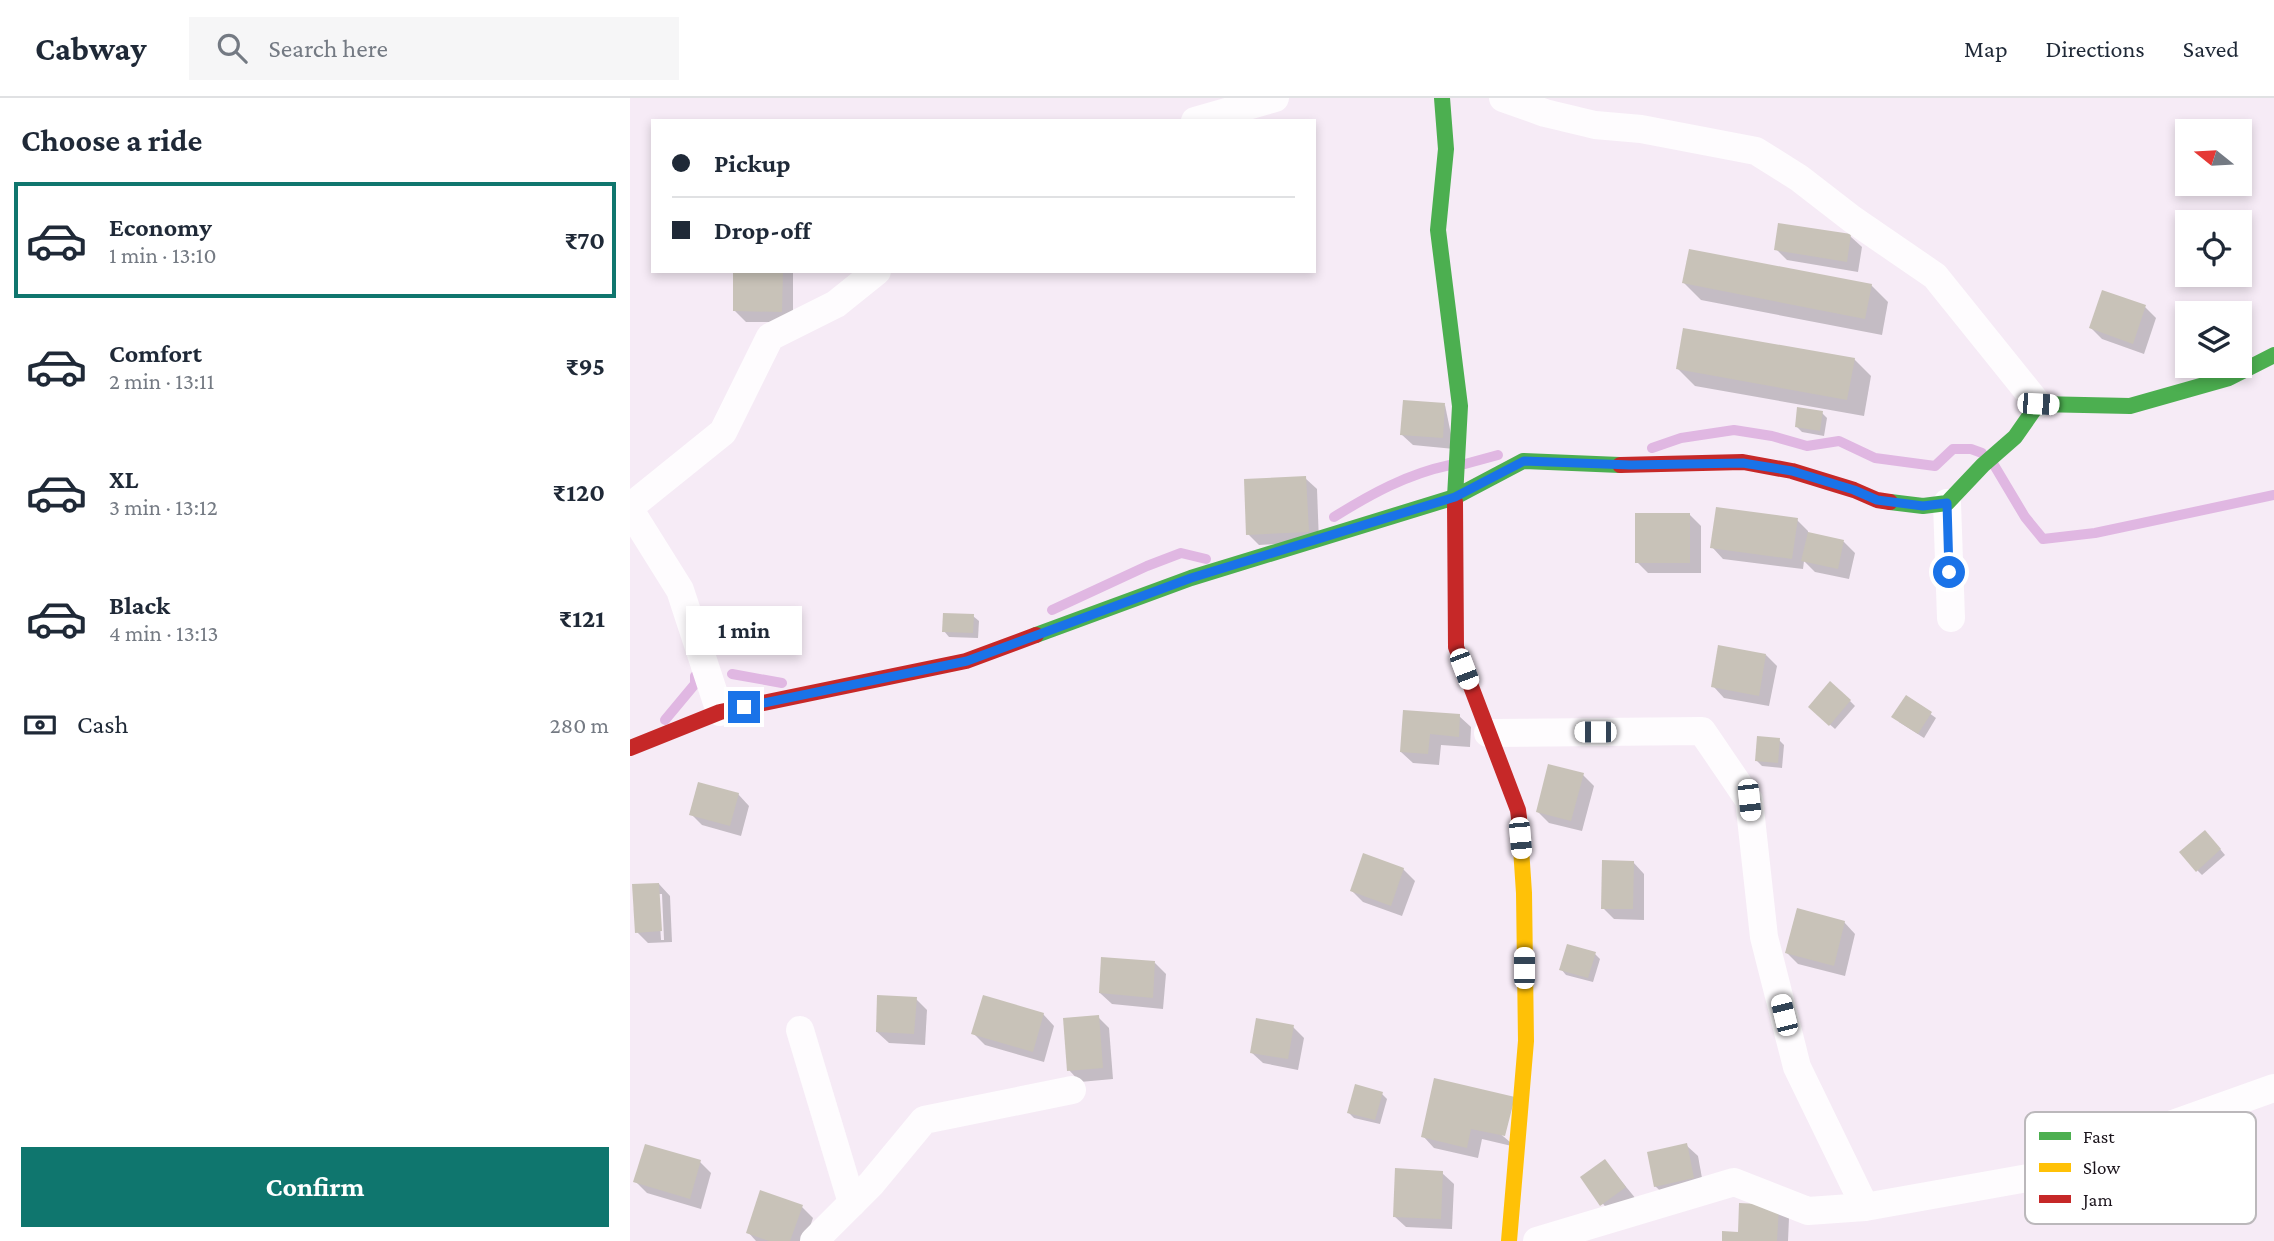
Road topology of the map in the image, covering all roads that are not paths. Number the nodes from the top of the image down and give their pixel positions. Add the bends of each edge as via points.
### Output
1 (1275, 98) edge
2 (1442, 98) edge
3 (1503, 98) edge
4 (1202, 119) edge
5 (874, 273) edge
6 (2274, 355) edge
7 (2038, 404) junction
8 (1455, 497) junction
9 (1947, 503) junction
10 (630, 508) edge
11 (1951, 618) dead end
12 (720, 712) junction
13 (1488, 733) junction
14 (630, 748) edge
15 (800, 1030) dead end
16 (2274, 1088) edge
17 (1072, 1090) dead end
18 (2207, 1112) edge
19 (2025, 1178) edge
20 (852, 1203) junction
21 (1865, 1207) junction
22 (814, 1241) edge
23 (1509, 1241) edge
24 (1537, 1241) edge

1 - 4 street
2 - 8 street via 1446,149 1438,230 1460,406
3 - 7 street via 1595,125 1756,151 1935,276
5 - 10 street via 835,304 770,337 723,432
6 - 7 street via 2230,378 2130,406
7 - 9 street via 2015,437
8 - 9 street via 1524,461 1710,462 1792,471 1877,500 1923,506
8 - 12 street via 1191,578 967,661
8 - 13 street via 1456,647
9 - 11 street
10 - 12 street via 680,590
12 - 14 street
13 - 21 street via 1702,731 1749,800 1764,937 1797,1067
13 - 23 street via 1518,810 1524,893 1526,1041
15 - 20 street
16 - 18 street
17 - 20 street via 924,1120
19 - 21 street
20 - 22 street
21 - 24 street via 1808,1211 1734,1182

